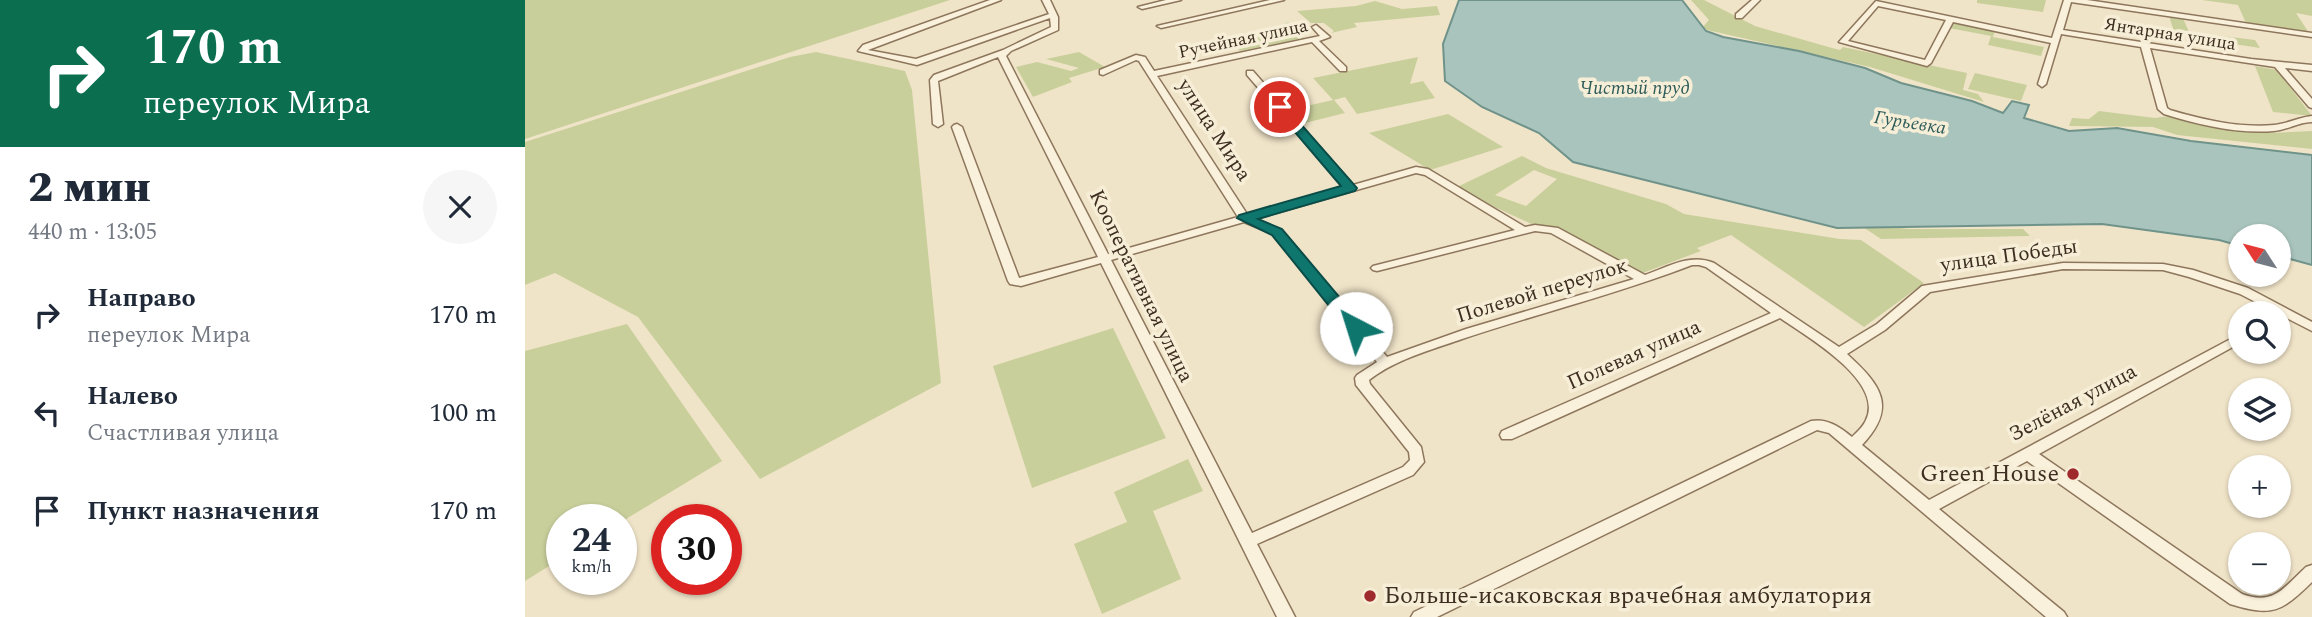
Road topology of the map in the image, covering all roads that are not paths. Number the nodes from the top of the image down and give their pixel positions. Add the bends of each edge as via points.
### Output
1 (997, 0) edge
2 (1046, 0) edge
3 (1177, 0) edge
4 (1280, 0) edge
5 (1756, 0) edge
6 (2070, 0) edge
7 (1142, 7) dead end
8 (1052, 15) junction
9 (1739, 16) dead end
10 (1951, 19) junction
11 (1161, 26) dead end
12 (1316, 27) dead end
13 (2312, 35) edge
14 (2055, 36) junction
15 (1314, 40) junction
16 (2145, 46) junction
17 (1003, 52) junction
18 (886, 57) joint
19 (2279, 66) junction
20 (2312, 68) edge
21 (1343, 69) dead end
22 (1103, 72) dead end
23 (1250, 73) dead end
24 (1153, 74) junction
25 (2042, 84) dead end
26 (2312, 105) edge
27 (2312, 119) edge
28 (938, 124) dead end
29 (957, 127) dead end
30 (1350, 188) junction
31 (1244, 218) junction
32 (1521, 229) junction
33 (1105, 258) junction
34 (1377, 268) dead end
35 (1645, 280) junction
36 (1779, 314) junction
37 (2294, 317) junction
38 (2291, 318) edge
39 (2312, 327) edge
40 (2228, 345) edge
41 (1839, 353) junction
42 (1385, 363) junction
43 (1816, 425) joint
44 (1507, 435) dead end
45 (1853, 445) junction
46 (2028, 454) junction
47 (1928, 508) junction
48 (1247, 542) junction
49 (2312, 572) edge
50 (2255, 608) joint
51 (1286, 617) edge
52 (1420, 617) edge
53 (2058, 617) edge

1 - 18 street via 862,50
2 - 8 street
3 - 7 street
4 - 11 street
5 - 9 street
6 - 13 street
6 - 14 street
8 - 17 street via 1055,28
8 - 18 street via 917,62
10 - 10 street, Янтарная улица via 1927,63 1843,40 1876,4
10 - 14 street, Янтарная улица
12 - 15 street, Ручейная улица via 1326,37
14 - 16 street, Янтарная улица
14 - 25 street
15 - 21 street
15 - 24 street, Ручейная улица
16 - 19 street, Янтарная улица
16 - 27 street via 2163,109 2176,115 2257,129
17 - 28 street via 934,80
17 - 33 street, Кооперативная улица
19 - 20 street, Янтарная улица
19 - 26 street
22 - 24 street via 1136,57
23 - 30 street
24 - 31 street, улица Мира
29 - 33 street via 1014,281
30 - 31 street
30 - 32 street via 1416,170 1429,172
31 - 33 street
31 - 42 street via 1277,232
32 - 34 street
32 - 35 street via 1554,230
33 - 48 street, Кооперативная улица
35 - 36 street, Полевой переулок via 1700,261
35 - 42 street, Полевой переулок via 1502,320
36 - 41 street
36 - 44 street, Полевая улица
37 - 38 street
37 - 39 street, улица Победы
37 - 41 street, улица Победы via 2244,291 2163,267 2063,266 1926,289 1881,327
40 - 46 street, Зелёная улица
41 - 45 street via 1869,387 1877,409 1873,422
42 - 48 street via 1362,378 1363,385 1416,451 1417,462 1408,471
43 - 45 street via 1833,429
43 - 52 street
45 - 47 street
46 - 47 street, Зелёная улица
46 - 50 street via 2225,592
47 - 53 street
48 - 51 street, Кооперативная улица
49 - 50 street via 2272,608

